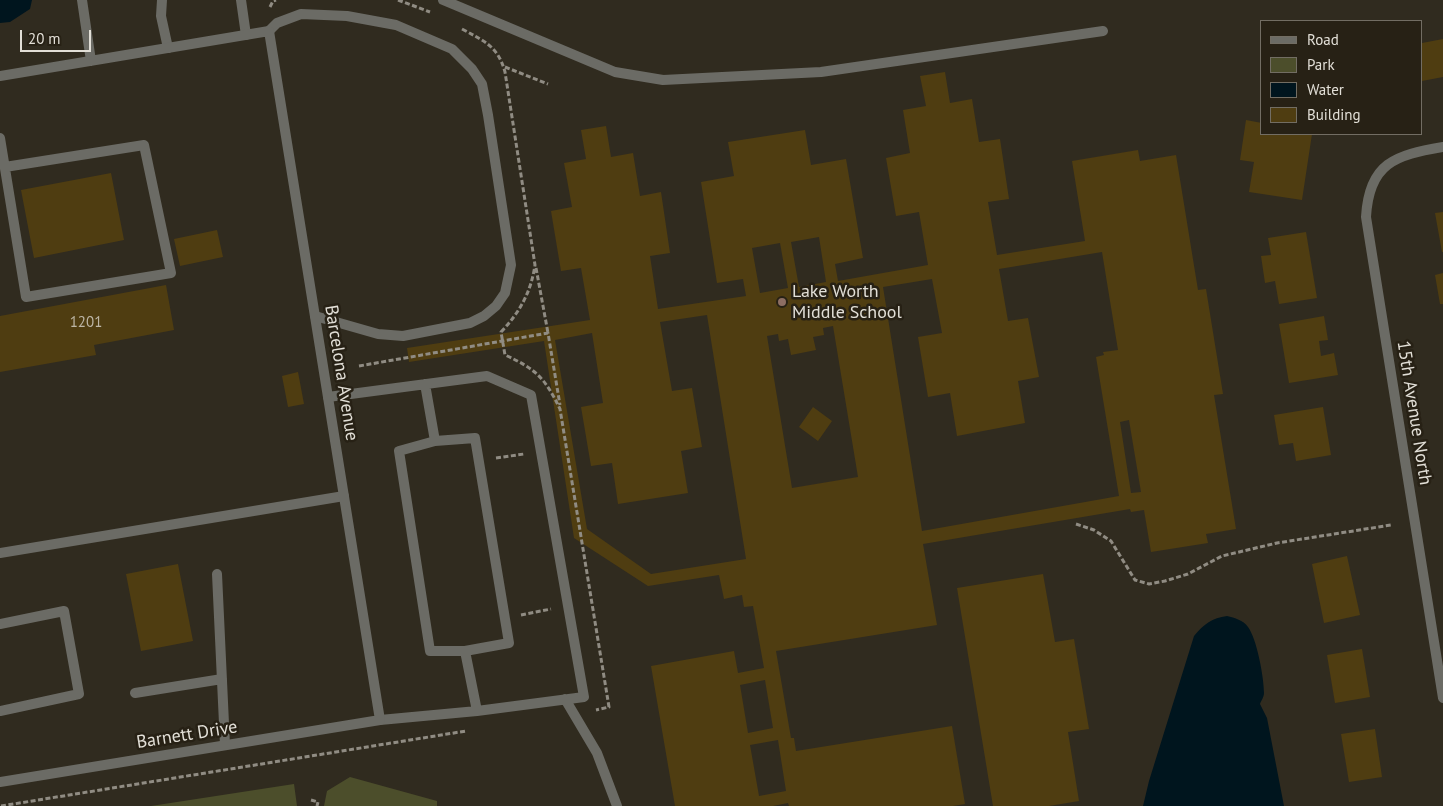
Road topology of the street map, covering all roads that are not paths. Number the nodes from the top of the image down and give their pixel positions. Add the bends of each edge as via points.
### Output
1 (82, 0) edge
2 (162, 0) edge
3 (241, 0) edge
4 (443, 0) edge
5 (269, 31) junction
6 (1104, 31) dead end
7 (246, 35) junction
8 (168, 48) junction
9 (91, 61) junction
10 (0, 76) edge
11 (0, 138) edge
12 (1443, 147) edge
13 (5, 167) junction
14 (315, 316) junction
15 (425, 384) junction
16 (328, 397) junction
17 (435, 441) junction
18 (344, 496) junction
19 (0, 553) edge
20 (217, 574) dead end
21 (0, 624) edge
22 (465, 651) junction
23 (222, 679) junction
24 (136, 693) dead end
25 (1443, 698) edge
26 (564, 699) junction
27 (0, 711) edge
28 (476, 711) junction
29 (380, 720) junction
30 (225, 745) junction
31 (0, 782) edge
32 (617, 806) edge

1 - 9 street
2 - 8 street via 161,16
3 - 7 street
4 - 6 street via 615,72 663,80 820,72
5 - 7 street
5 - 14 street, Barcelona Avenue
5 - 14 street via 277,23 301,14 347,16 396,25 452,50 472,69 482,84 488,114 511,264 505,293 496,306 470,323 403,336 378,334
7 - 8 street
8 - 9 street
9 - 10 street
11 - 13 street
12 - 25 street, 15th Avenue North via 1416,151 1384,167 1373,182 1367,199 1366,217
13 - 13 street via 26,296 170,273 144,145
14 - 16 street, Barcelona Avenue
15 - 16 street
15 - 17 street
15 - 26 street, Barnett Drive via 487,376 531,394 584,697
16 - 18 street, Barcelona Avenue
17 - 22 street via 399,450 430,651
17 - 22 street via 475,438 509,643
18 - 19 street
18 - 29 street, Barcelona Avenue
20 - 23 street
21 - 27 street via 64,611 79,694
22 - 28 street
23 - 24 street
23 - 30 street
26 - 28 street, Barnett Drive
26 - 32 street via 597,753
28 - 29 street, Barnett Drive
29 - 30 street, Barnett Drive
30 - 31 street, Barnett Drive

